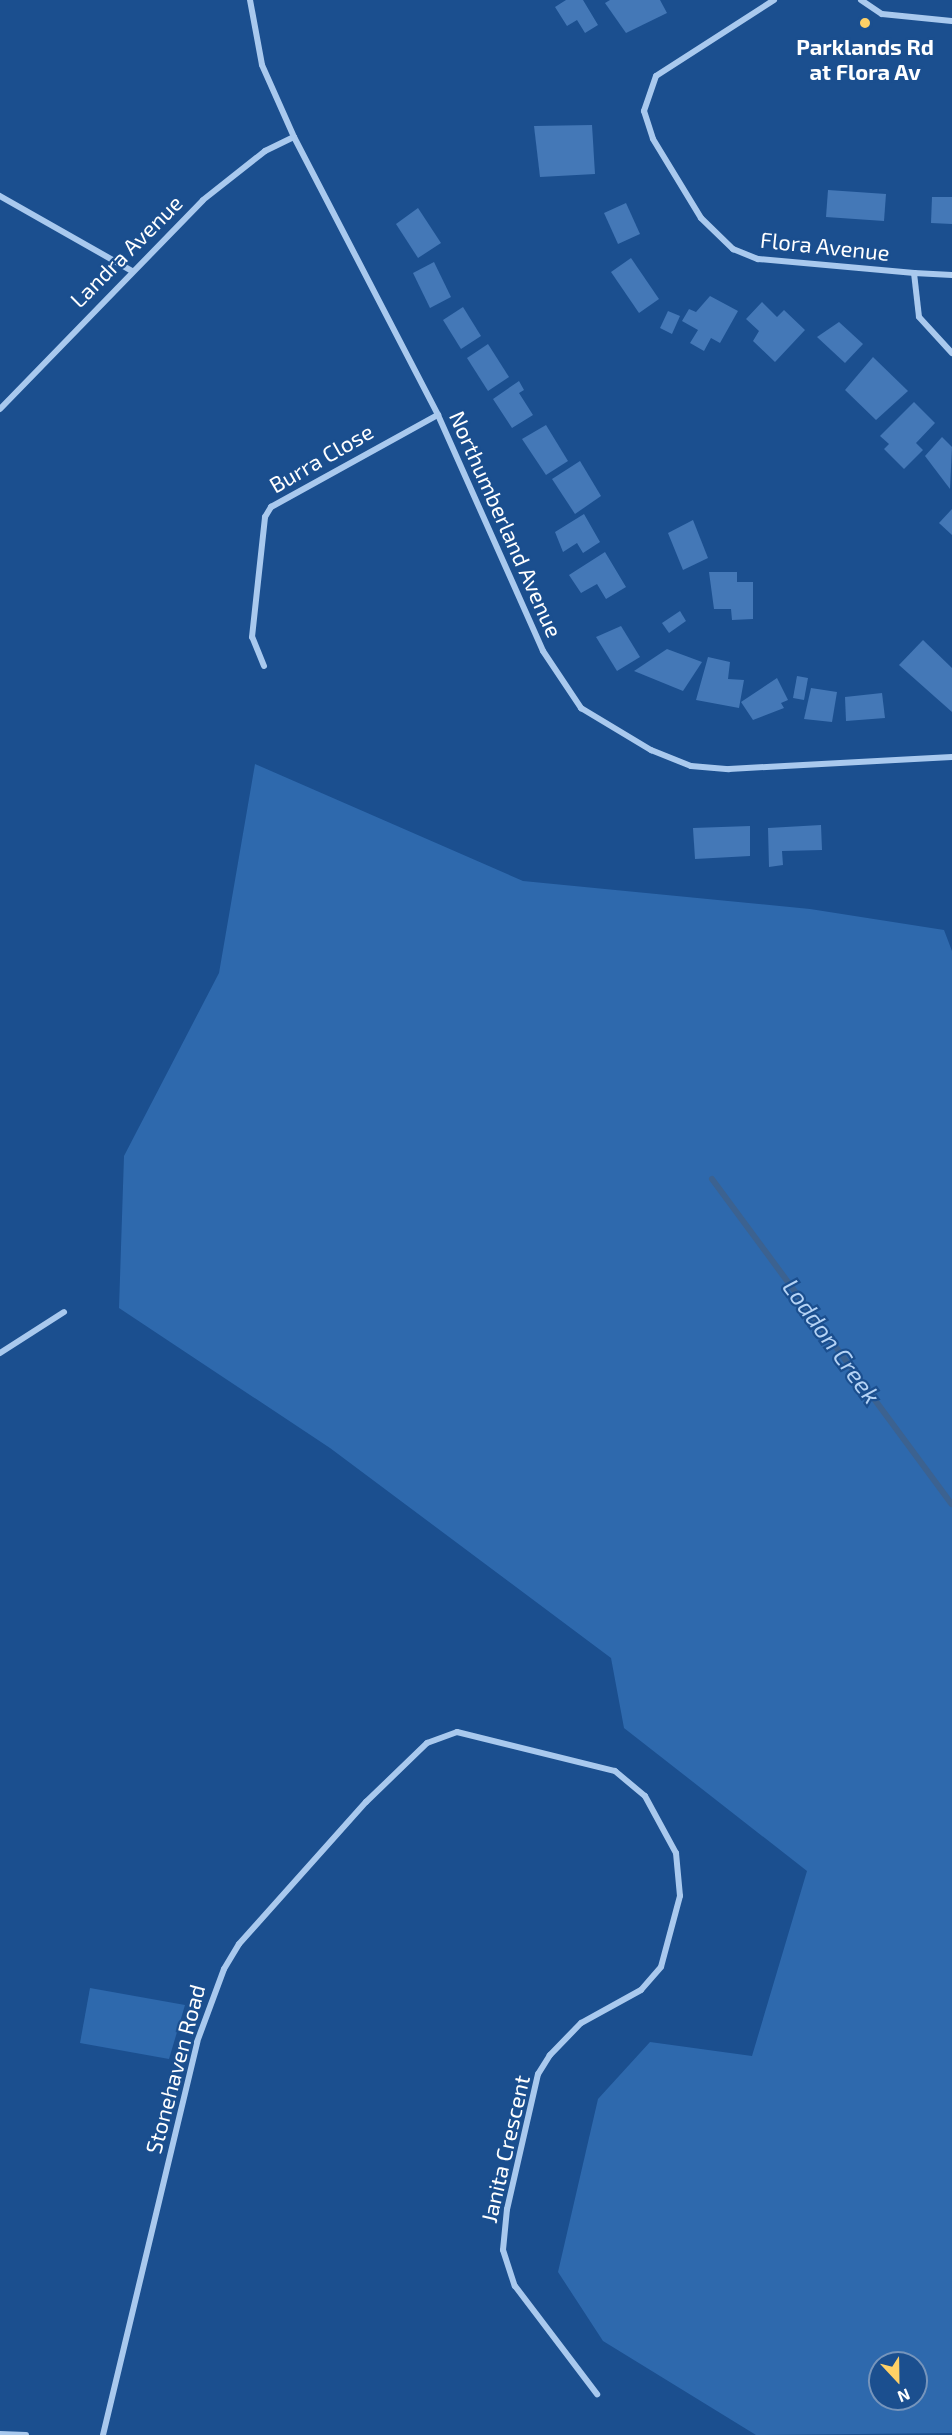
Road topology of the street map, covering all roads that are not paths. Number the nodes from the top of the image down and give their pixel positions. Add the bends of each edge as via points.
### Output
1 (250, 0) edge
2 (774, 0) edge
3 (861, 0) edge
4 (952, 21) edge
5 (294, 137) junction
6 (0, 196) edge
7 (132, 271) junction
8 (914, 273) junction
9 (952, 275) edge
10 (952, 353) edge
11 (0, 409) edge
12 (438, 415) junction
13 (264, 666) dead end
14 (952, 757) edge
15 (64, 1312) dead end
16 (0, 1353) edge
17 (490, 1738) joint
18 (597, 2394) dead end
19 (0, 2433) edge
20 (26, 2435) edge
21 (103, 2435) edge

1 - 5 street, Northumberland Avenue via 262,65
2 - 8 street, Flora Avenue via 656,76 644,111 653,139 701,218 733,249 766,261
3 - 4 street via 882,14
5 - 7 street, Landra Avenue via 265,151 203,200
5 - 12 street, Northumberland Avenue
6 - 7 street
7 - 11 street, Landra Avenue
8 - 9 street
8 - 10 street, Flora Avenue via 919,317
12 - 13 street, Burra Close via 271,507 265,517 252,637
12 - 14 street, Northumberland Avenue via 543,651 564,688 603,725 691,766 729,769
15 - 16 street
17 - 18 street, Janita Crescent via 591,1763 633,1783 668,1833 680,1874 676,1919 661,1967 641,1990 566,2035 538,2074 507,2208 503,2250 512,2280
17 - 21 street, Stonehaven Road via 457,1732 427,1743 366,1802 239,1944 224,1969 197,2042
19 - 20 street

